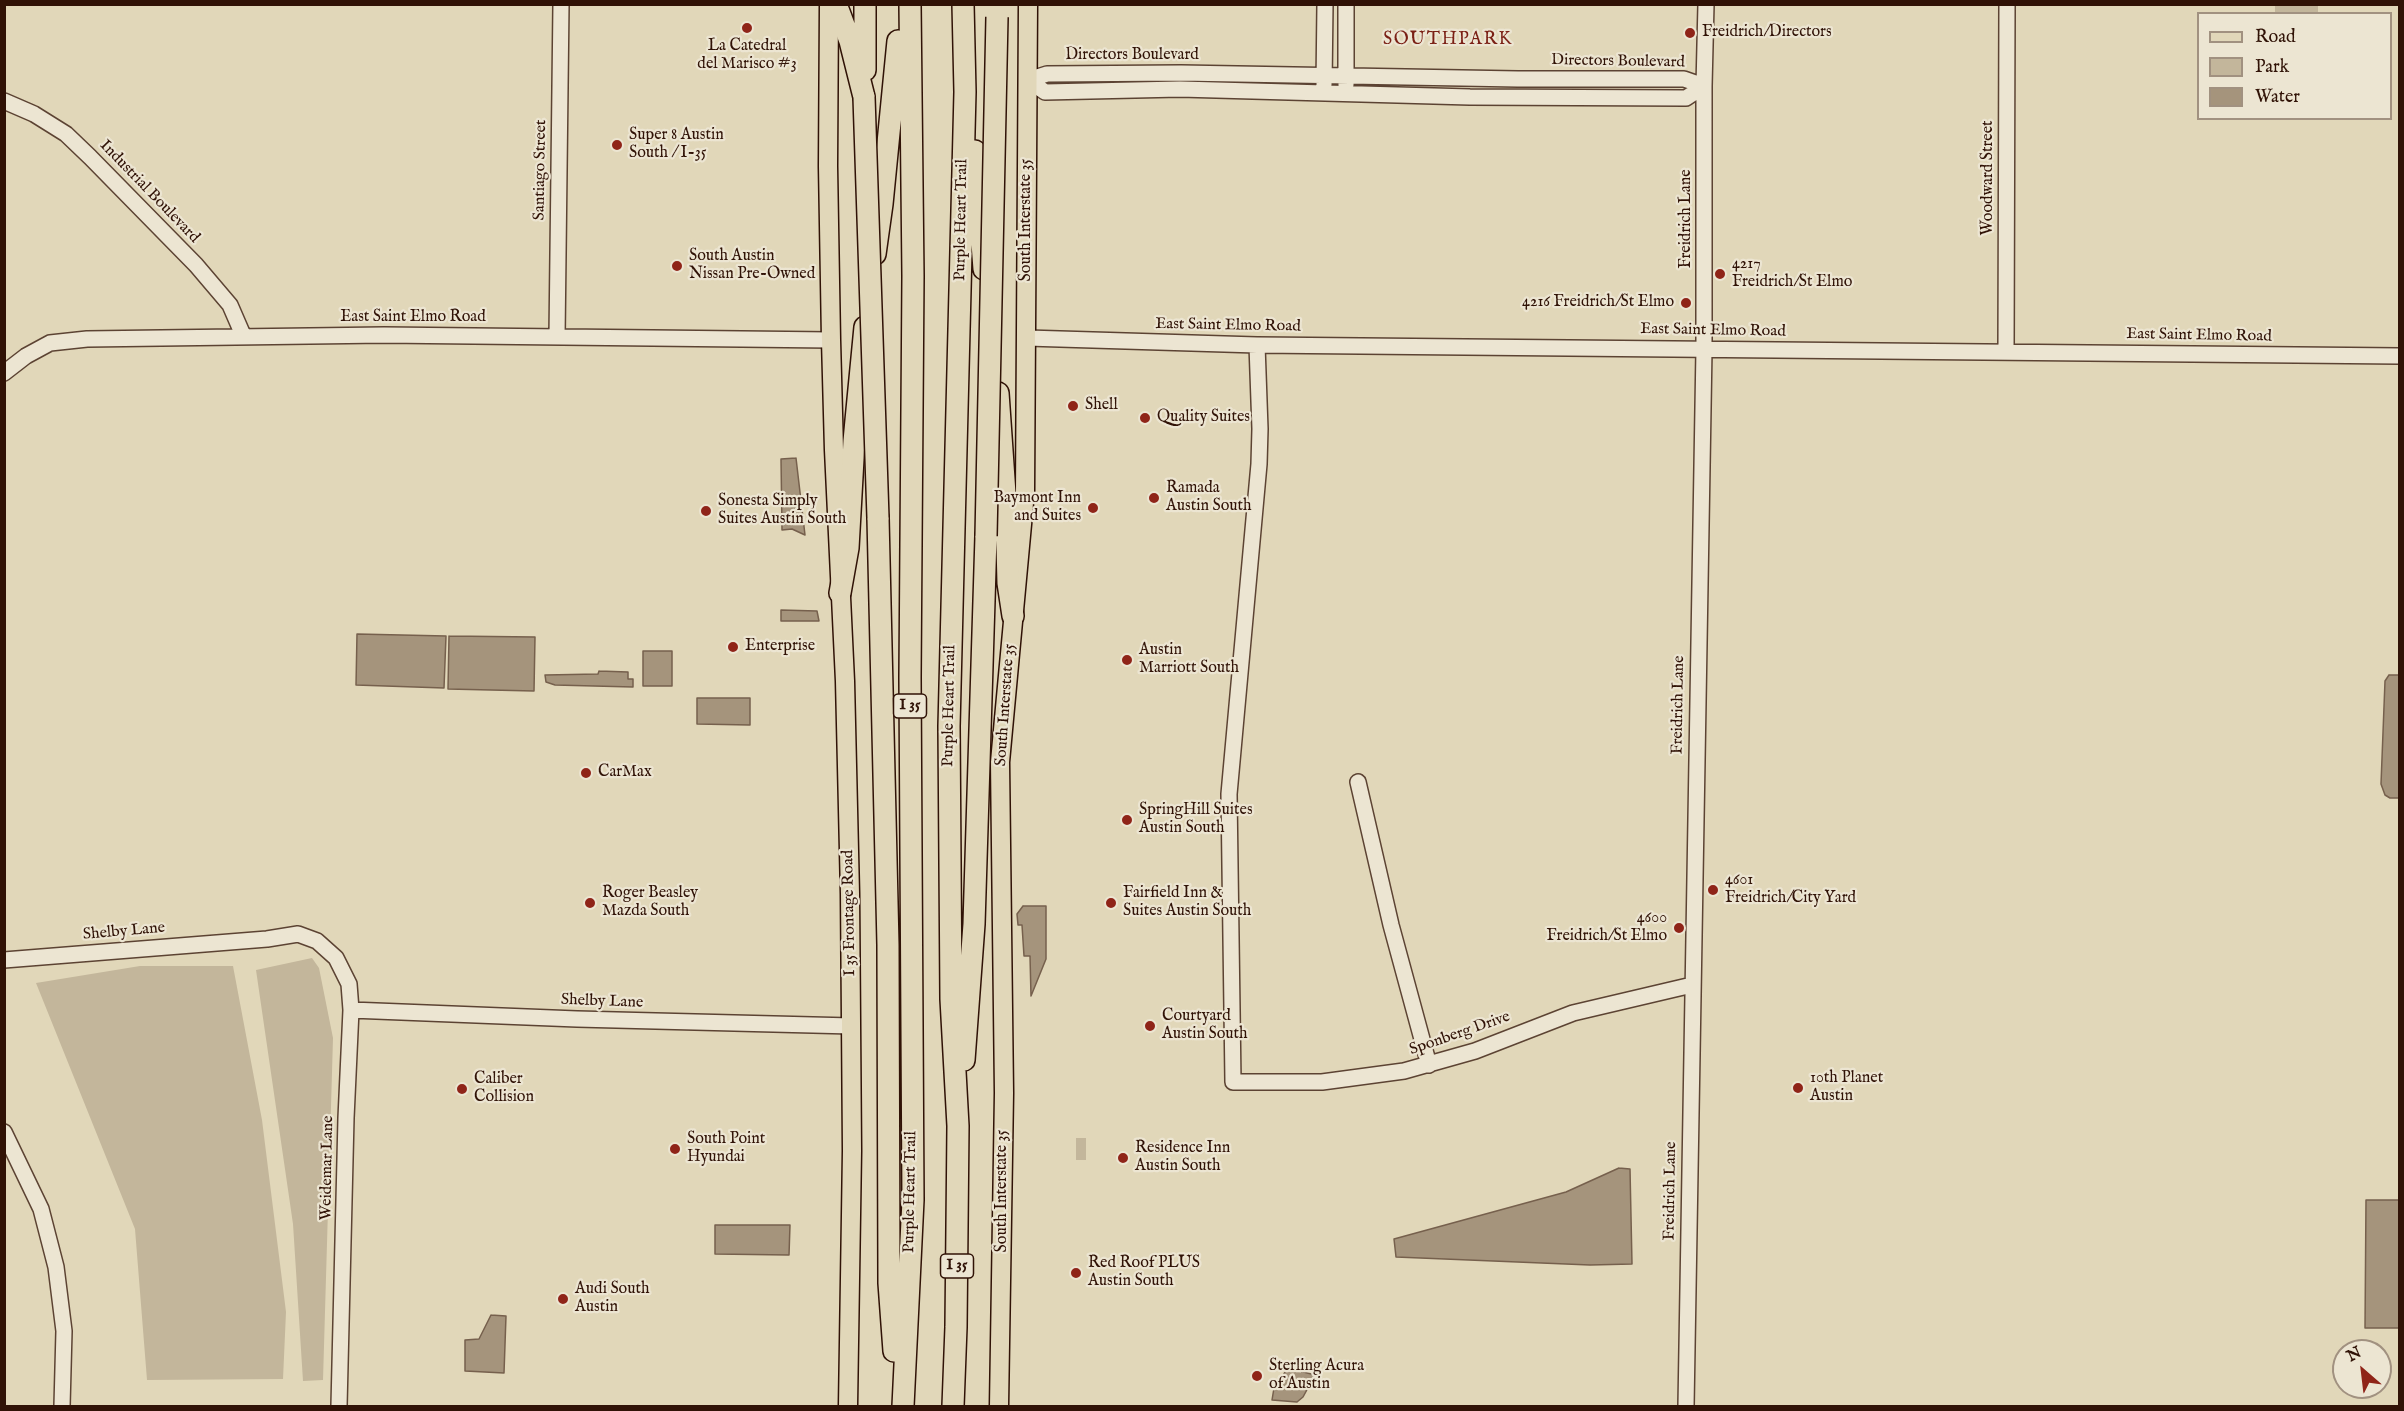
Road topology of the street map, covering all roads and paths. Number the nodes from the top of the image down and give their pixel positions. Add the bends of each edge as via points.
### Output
1 (561, 4) edge
2 (829, 4) edge
3 (836, 4) edge
4 (865, 4) edge
5 (904, 4) edge
6 (910, 4) edge
7 (963, 4) edge
8 (1028, 4) edge
9 (1326, 4) edge
10 (1346, 4) edge
11 (1706, 4) edge
12 (2007, 4) edge
13 (996, 9) edge
14 (1180, 73) junction
15 (1324, 76) junction
16 (1346, 76) junction
17 (1028, 80) junction
18 (1704, 86) junction
19 (1180, 89) junction
20 (965, 92) junction
21 (1323, 93) junction
22 (1346, 94) junction
23 (864, 97) junction
24 (4, 101) edge
25 (243, 335) junction
26 (557, 337) junction
27 (1027, 338) junction
28 (831, 340) junction
29 (1257, 345) junction
30 (1704, 349) junction
31 (2006, 352) junction
32 (2400, 356) edge
33 (4, 373) edge
34 (840, 593) junction
35 (1013, 616) junction
36 (1358, 782) dead end
37 (317, 941) joint
38 (4, 960) edge
39 (1692, 985) junction
40 (351, 1010) junction
41 (852, 1026) junction
42 (1429, 1065) junction
43 (958, 1126) junction
44 (4, 1132) edge
45 (62, 1407) edge
46 (339, 1407) edge
47 (848, 1407) edge
48 (897, 1407) edge
49 (903, 1407) edge
50 (953, 1407) edge
51 (999, 1407) edge
52 (1686, 1407) edge

1 - 26 street, Santiago Street
2 - 28 main road
3 - 23 highway
4 - 23 highway
5 - 34 highway via 865,320 848,548
6 - 49 highway, Purple Heart Trail / I 35 via 913,1200
7 - 20 highway, Purple Heart Trail / I 35
8 - 17 main road, South Interstate 35
9 - 15 street
10 - 16 street
11 - 18 street, Freidrich Lane
12 - 31 street, Woodward Street
13 - 43 highway, bridge via 974,934
14 - 15 street, Directors Boulevard
14 - 17 street, Directors Boulevard via 1047,74
14 - 19 street
15 - 16 street, Directors Boulevard
15 - 21 street
16 - 18 street, Directors Boulevard via 1684,79
16 - 22 street
17 - 19 street, Directors Boulevard via 1045,92
17 - 27 main road, South Interstate 35
18 - 22 street, Directors Boulevard via 1686,98
18 - 30 street, Freidrich Lane
19 - 21 street, Directors Boulevard
20 - 35 highway via 975,139
20 - 43 highway, Purple Heart Trail / I 35 via 949,726 951,999
21 - 22 street, Directors Boulevard
23 - 48 highway, bridge via 888,945 889,1283
24 - 25 street, Industrial Boulevard via 66,134 90,157 230,305
25 - 26 street, East Saint Elmo Road
25 - 33 street, East Saint Elmo Road via 62,341 37,349
26 - 28 street, East Saint Elmo Road
27 - 29 street, East Saint Elmo Road
27 - 35 main road, South Interstate 35 via 1025,492
28 - 34 main road
29 - 30 street, East Saint Elmo Road
29 - 42 street, Sponberg Drive via 1259,464 1229,794 1233,1082 1341,1080
30 - 31 street, East Saint Elmo Road
30 - 39 street, Freidrich Lane
31 - 32 street, East Saint Elmo Road
34 - 41 main road, I 35 Frontage Road
35 - 51 main road, South Interstate 35 via 1000,762 1004,1094
36 - 42 street via 1390,925
37 - 38 street, Shelby Lane via 298,934
37 - 40 street, Weidemar Lane via 336,958 348,984
39 - 42 street, Sponberg Drive via 1573,1013
39 - 52 street, Freidrich Lane
40 - 41 street, Shelby Lane
40 - 46 street, Weidemar Lane
41 - 47 main road, I 35 Frontage Road
43 - 50 highway, Purple Heart Trail / I 35
44 - 45 street via 41,1209 56,1267 64,1331

